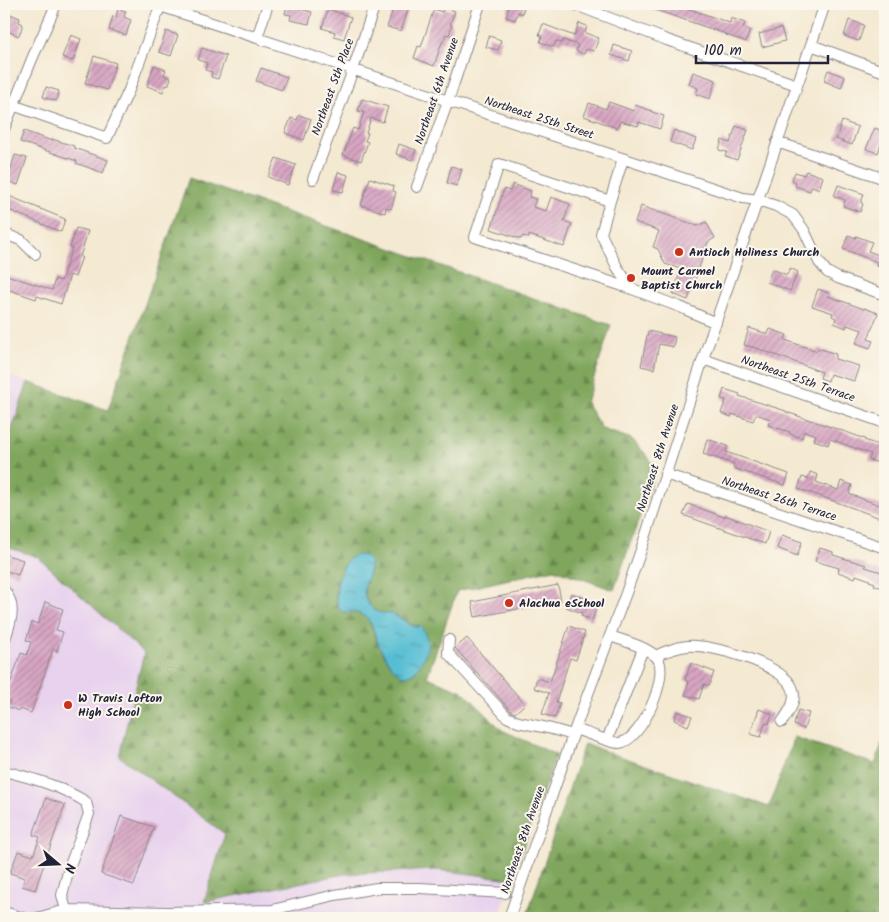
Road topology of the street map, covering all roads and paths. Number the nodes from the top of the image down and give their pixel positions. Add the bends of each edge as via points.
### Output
1 (56, 4) edge
2 (158, 4) edge
3 (268, 4) edge
4 (374, 4) edge
5 (480, 4) edge
6 (574, 4) edge
7 (825, 4) edge
8 (257, 38) junction
9 (811, 46) junction
10 (353, 70) junction
11 (885, 72) edge
12 (797, 85) junction
13 (448, 101) junction
14 (8, 104) edge
15 (4, 129) edge
16 (778, 142) junction
17 (623, 159) junction
18 (313, 179) dead end
19 (885, 179) edge
20 (417, 186) dead end
21 (610, 200) junction
22 (758, 200) junction
23 (4, 234) edge
24 (35, 254) dead end
25 (632, 289) junction
26 (885, 295) edge
27 (716, 323) junction
28 (703, 359) junction
29 (885, 423) edge
30 (665, 474) junction
31 (885, 548) edge
32 (4, 590) edge
33 (610, 636) junction
34 (449, 640) dead end
35 (4, 642) edge
36 (643, 648) junction
37 (655, 656) junction
38 (782, 722) dead end
39 (574, 732) junction
40 (607, 740) junction
41 (4, 771) edge
42 (521, 882) junction
43 (505, 893) junction
44 (66, 910) junction
45 (4, 912) edge
46 (510, 915) edge
47 (23, 918) edge
48 (38, 918) edge

1 - 14 street
2 - 8 street, Northeast 25th Street
2 - 14 street via 129,90 107,138
3 - 8 street
4 - 10 street, Northeast 5th Place
5 - 13 street, Northeast 6th Avenue
6 - 12 street
7 - 9 street, Northeast 8th Avenue
8 - 10 street, Northeast 25th Street
9 - 11 street
9 - 12 street, Northeast 8th Avenue
10 - 13 street, Northeast 25th Street
10 - 18 street, Northeast 5th Place
12 - 16 street, Northeast 8th Avenue
13 - 17 street, Northeast 25th Street
13 - 20 street, Northeast 6th Avenue
14 - 15 street
16 - 19 street
16 - 22 street, Northeast 8th Avenue
17 - 21 street
17 - 22 street, Northeast 25th Street
21 - 25 street via 601,234
21 - 25 street via 500,164 475,237
22 - 26 street, Northeast 25th Street via 794,216 819,262 828,272
22 - 27 street, Northeast 8th Avenue
23 - 24 street via 21,240
25 - 27 street
27 - 28 street, Northeast 8th Avenue
28 - 29 street, Northeast 25th Terrace
28 - 30 street, Northeast 8th Avenue
30 - 31 street, Northeast 26th Terrace
30 - 33 street, Northeast 8th Avenue via 642,550
32 - 35 street via 10,597 12,610
33 - 36 street
33 - 39 street, Northeast 8th Avenue
34 - 39 street via 448,653 507,717
36 - 37 street
36 - 40 street
37 - 38 street via 670,649 690,646 729,652 762,664 781,674 792,686 791,710
37 - 40 street via 660,664 659,680 647,716 625,742
39 - 40 street
39 - 42 street, Northeast 8th Avenue
41 - 44 street via 48,784 86,802 89,814 62,895
42 - 43 street
42 - 46 street, Northeast 8th Avenue
43 - 44 street via 377,888 272,910
43 - 46 street
44 - 48 street
45 - 47 street

